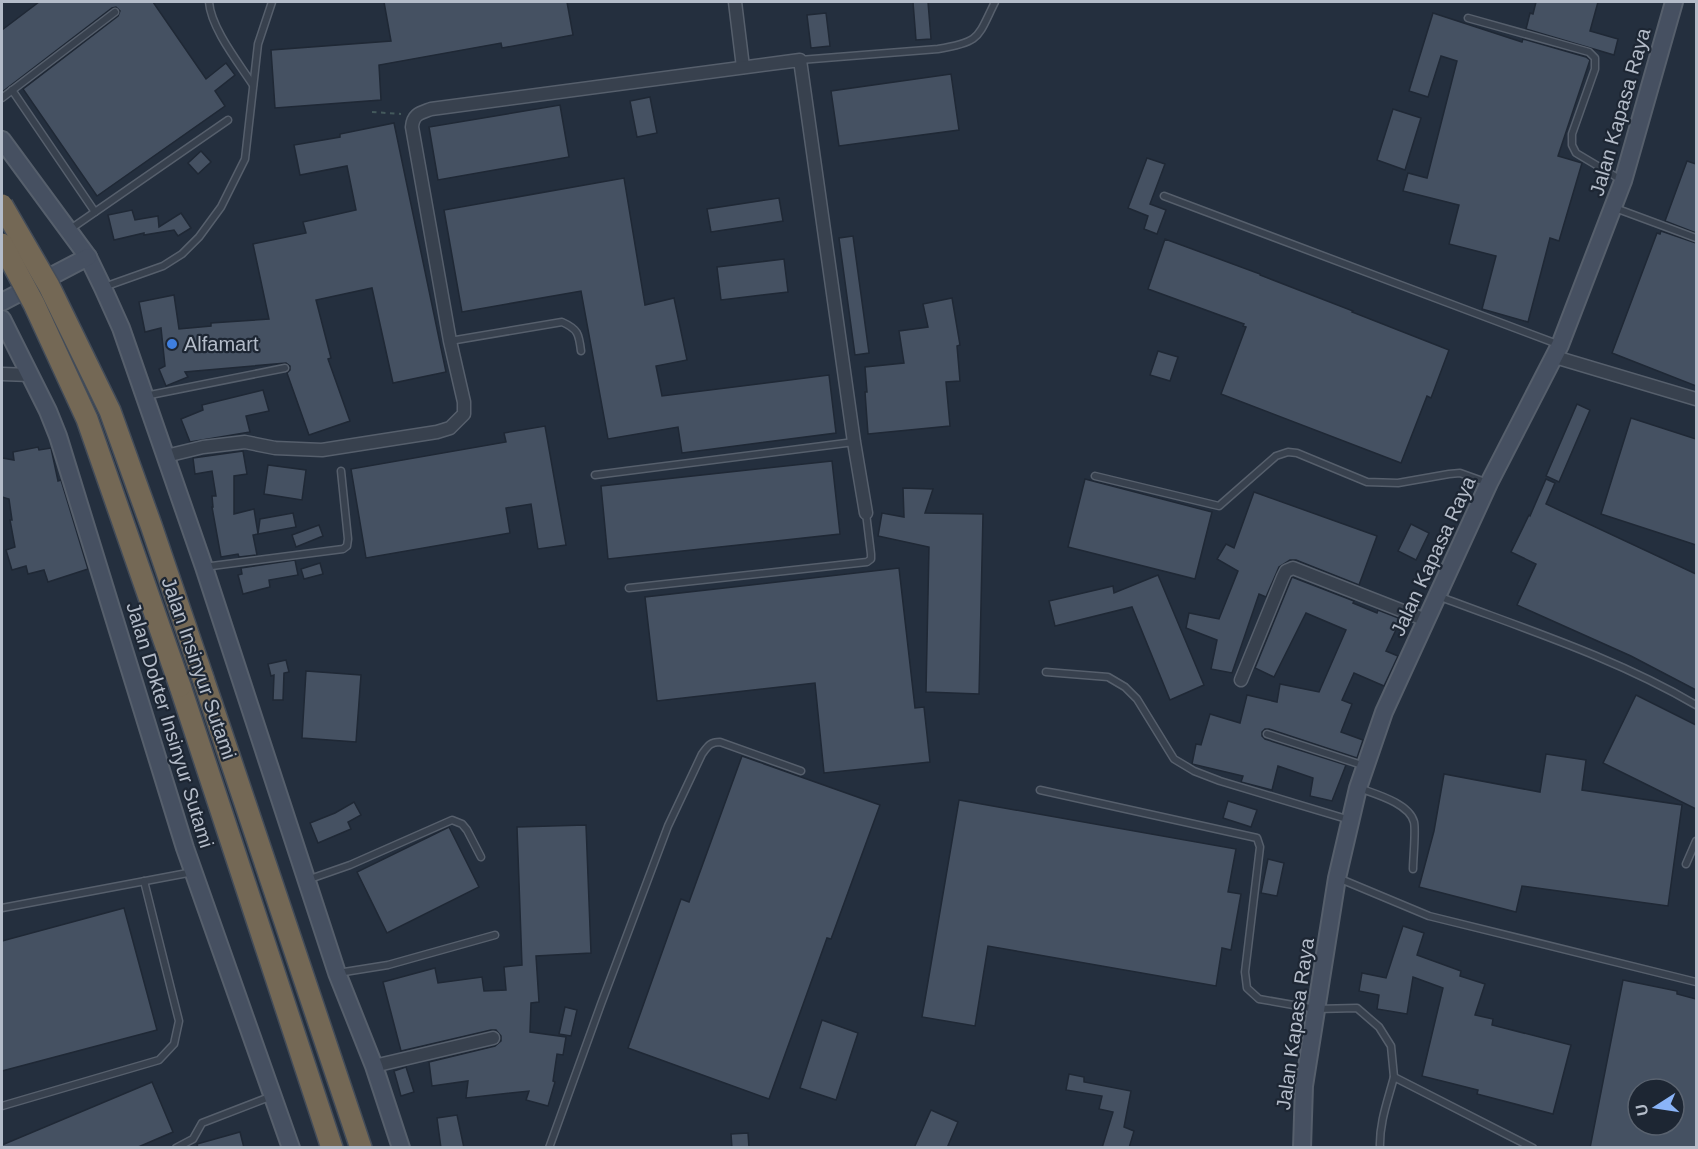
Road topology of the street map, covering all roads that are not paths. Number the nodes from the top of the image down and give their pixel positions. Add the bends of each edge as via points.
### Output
1 (210, 2) edge
2 (272, 2) edge
3 (735, 2) edge
4 (995, 2) edge
5 (1674, 2) edge
6 (115, 12) dead end
7 (1468, 18) dead end
8 (800, 60) junction
9 (743, 68) junction
10 (253, 85) junction
11 (12, 90) junction
12 (2, 98) edge
13 (228, 120) dead end
14 (2, 140) edge
15 (1623, 181) junction
16 (1164, 196) dead end
17 (2, 205) edge
18 (1614, 207) junction
19 (95, 212) junction
20 (68, 230) junction
21 (1696, 238) edge
22 (2, 244) edge
23 (88, 257) junction
24 (103, 288) junction
25 (2, 302) edge
26 (2, 319) edge
27 (450, 341) junction
28 (582, 351) dead end
29 (1558, 351) junction
30 (285, 368) dead end
31 (2, 374) edge
32 (31, 375) junction
33 (145, 396) junction
34 (1696, 399) edge
35 (854, 442) junction
36 (166, 456) junction
37 (341, 471) dead end
38 (595, 475) dead end
39 (1095, 476) dead end
40 (1489, 483) junction
41 (866, 513) joint
42 (204, 567) junction
43 (629, 588) dead end
44 (1437, 596) junction
45 (1426, 620) junction
46 (1046, 672) dead end
47 (1241, 680) dead end
48 (1696, 705) edge
49 (1268, 734) dead end
50 (1366, 766) junction
51 (801, 771) dead end
52 (1358, 788) junction
53 (1040, 790) dead end
54 (1351, 820) junction
55 (1696, 841) edge
56 (481, 857) dead end
57 (1686, 864) dead end
58 (1413, 869) dead end
59 (193, 872) junction
60 (1337, 878) junction
61 (307, 880) junction
62 (144, 881) junction
63 (2, 908) edge
64 (495, 935) dead end
65 (337, 973) junction
66 (1696, 982) edge
67 (1316, 1009) junction
68 (493, 1038) dead end
69 (374, 1066) junction
70 (1394, 1077) junction
71 (273, 1096) junction
72 (2, 1106) edge
73 (176, 1148) edge
74 (291, 1148) edge
75 (332, 1148) edge
76 (361, 1148) edge
77 (401, 1148) edge
78 (549, 1148) edge
79 (1302, 1148) edge
80 (1380, 1148) edge
81 (1533, 1148) edge

1 - 10 lane via 217,28
2 - 10 lane via 258,44
3 - 9 street
4 - 8 lane via 976,37 961,45
5 - 15 street, Jalan Kapasa Raya
6 - 11 lane
7 - 15 lane via 1589,52 1595,58 1572,145 1576,153
8 - 9 street
8 - 35 street
9 - 27 street via 431,109 416,115 412,127
10 - 24 lane via 245,159 221,207 199,237 163,266
11 - 12 lane
11 - 19 lane
13 - 19 lane
14 - 20 street
15 - 18 street, Jalan Kapasa Raya
16 - 29 lane
17 - 76 highway, Jalan Insinyur Sutami, bridge via 49,286 110,411
18 - 21 lane
18 - 29 street, Jalan Kapasa Raya
19 - 20 lane
20 - 23 street
22 - 75 highway, Jalan Insinyur Sutami, bridge via 87,419 180,686
23 - 24 street
23 - 25 street
24 - 33 street
26 - 32 street, Jalan Dokter Insinyur Sutami
27 - 28 lane via 562,322 573,327
27 - 36 street via 464,402 464,414 450,428 322,450 245,442
29 - 34 street
29 - 40 street, Jalan Kapasa Raya
30 - 33 lane
31 - 32 street
32 - 59 street, Jalan Dokter Insinyur Sutami via 68,465
33 - 36 street
35 - 38 lane
35 - 41 street
36 - 42 street
37 - 42 lane via 347,546
39 - 40 lane via 1219,506 1276,456 1288,452 1366,482 1398,483 1460,473
40 - 44 street, Jalan Kapasa Raya
41 - 43 lane via 871,554 867,562
42 - 61 street
44 - 45 street, Jalan Kapasa Raya
44 - 48 lane via 1619,666
45 - 47 street via 1293,568 1283,577
45 - 50 street, Jalan Kapasa Raya via 1384,712
46 - 54 lane via 1108,677 1125,687 1137,699 1174,759 1194,771
49 - 50 lane
50 - 52 street, Jalan Kapasa Raya
51 - 78 lane via 720,742 709,744 702,754 668,826
52 - 54 street, Jalan Kapasa Raya
52 - 58 lane via 1389,799 1414,821
53 - 67 lane via 1257,838 1260,847 1245,972 1247,988 1259,999
54 - 60 street, Jalan Kapasa Raya
55 - 57 lane
56 - 61 lane via 468,830 452,820 350,866
59 - 62 lane
59 - 71 street, Jalan Dokter Insinyur Sutami
60 - 66 lane via 1429,916
60 - 67 street, Jalan Kapasa Raya
61 - 65 street
62 - 63 lane
62 - 72 lane via 179,1021 174,1044 159,1060
64 - 65 lane via 388,965
65 - 69 street
67 - 70 lane via 1357,1008 1379,1027 1391,1046
67 - 79 street, Jalan Kapasa Raya via 1304,1086
68 - 69 street
69 - 77 street
70 - 80 lane via 1382,1120
70 - 81 lane
71 - 73 lane via 202,1123 193,1139
71 - 74 street, Jalan Dokter Insinyur Sutami

